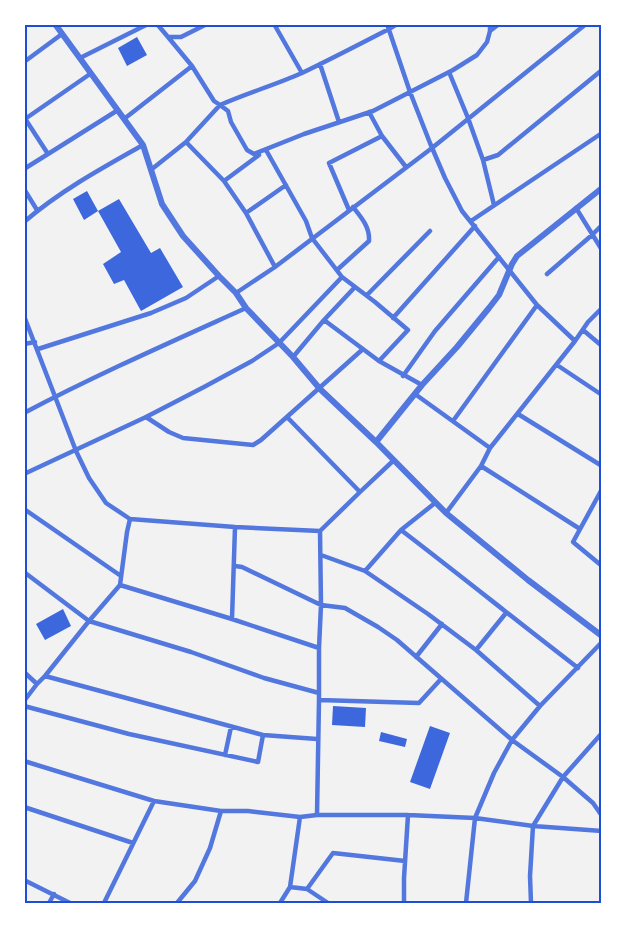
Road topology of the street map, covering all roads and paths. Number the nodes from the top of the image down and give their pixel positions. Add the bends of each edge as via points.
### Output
1 (55, 24) edge
2 (148, 24) edge
3 (156, 24) edge
4 (207, 24) edge
5 (274, 24) edge
6 (397, 24) edge
7 (490, 24) edge
8 (499, 24) edge
9 (586, 24) edge
10 (388, 27) edge
11 (490, 31) junction
12 (62, 34) junction
13 (168, 37) junction
14 (80, 58) junction
15 (24, 62) edge
16 (320, 64) junction
17 (192, 66) junction
18 (602, 70) edge
19 (450, 72) junction
20 (302, 73) junction
21 (90, 74) junction
22 (410, 92) junction
23 (220, 105) junction
24 (118, 110) junction
25 (369, 112) junction
26 (25, 118) edge
27 (468, 118) junction
28 (124, 119) junction
29 (339, 122) junction
30 (602, 133) edge
31 (382, 136) junction
32 (186, 142) junction
33 (143, 145) junction
34 (432, 148) junction
35 (266, 149) junction
36 (48, 154) junction
37 (483, 160) junction
38 (406, 167) junction
39 (24, 169) edge
40 (152, 170) junction
41 (224, 181) junction
42 (286, 185) junction
43 (602, 188) edge
44 (24, 189) edge
45 (494, 205) junction
46 (351, 208) junction
47 (576, 208) junction
48 (37, 210) junction
49 (246, 213) junction
50 (24, 222) edge
51 (473, 223) junction
52 (602, 225) edge
53 (430, 231) dead end
54 (592, 235) junction
55 (312, 238) junction
56 (602, 249) edge
57 (499, 257) junction
58 (275, 267) junction
59 (337, 270) junction
60 (509, 270) junction
61 (547, 274) dead end
62 (219, 276) junction
63 (342, 277) junction
64 (355, 287) junction
65 (236, 293) junction
66 (367, 296) junction
67 (537, 305) junction
68 (246, 308) junction
69 (602, 308) edge
70 (24, 316) edge
71 (393, 318) junction
72 (324, 320) junction
73 (583, 330) junction
74 (575, 341) junction
75 (35, 342) junction
76 (279, 343) junction
77 (24, 344) edge
78 (602, 346) edge
79 (38, 349) junction
80 (363, 349) junction
81 (293, 357) junction
82 (379, 362) junction
83 (557, 365) junction
84 (403, 376) junction
85 (422, 385) junction
86 (320, 389) junction
87 (415, 394) junction
88 (602, 395) edge
89 (55, 397) junction
90 (24, 413) edge
91 (518, 414) junction
92 (146, 417) junction
93 (287, 417) junction
94 (453, 421) junction
95 (376, 442) junction
96 (490, 448) junction
97 (76, 451) junction
98 (394, 460) junction
99 (481, 466) junction
100 (602, 466) edge
101 (24, 474) edge
102 (602, 489) edge
103 (360, 492) junction
104 (435, 503) junction
105 (24, 509) edge
106 (446, 513) junction
107 (130, 519) junction
108 (235, 527) junction
109 (580, 529) junction
110 (401, 530) junction
111 (320, 531) junction
112 (321, 555) junction
113 (235, 566) junction
114 (602, 566) edge
115 (364, 571) junction
116 (24, 572) edge
117 (121, 576) junction
118 (120, 585) junction
119 (321, 605) junction
120 (506, 613) junction
121 (232, 619) junction
122 (89, 621) junction
123 (442, 624) junction
124 (602, 636) edge
125 (602, 642) edge
126 (319, 648) junction
127 (476, 650) junction
128 (416, 657) junction
129 (578, 668) junction
130 (24, 672) edge
131 (45, 676) junction
132 (441, 679) junction
133 (37, 684) junction
134 (319, 693) junction
135 (319, 700) junction
136 (24, 704) edge
137 (540, 706) junction
138 (231, 727) junction
139 (602, 734) edge
140 (263, 735) junction
141 (318, 739) junction
142 (512, 740) junction
143 (225, 755) junction
144 (24, 761) edge
145 (563, 777) junction
146 (154, 801) junction
147 (24, 807) edge
148 (221, 811) junction
149 (317, 815) junction
150 (408, 815) junction
151 (602, 816) edge
152 (300, 817) junction
153 (475, 818) junction
154 (533, 826) junction
155 (602, 831) edge
156 (134, 843) junction
157 (405, 861) junction
158 (24, 880) edge
159 (290, 887) junction
160 (307, 889) junction
161 (602, 893) edge
162 (54, 894) junction
163 (602, 899) edge
164 (49, 903) edge
165 (70, 903) edge
166 (104, 903) edge
167 (177, 903) edge
168 (280, 903) edge
169 (328, 903) edge
170 (404, 903) edge
171 (466, 903) edge
172 (531, 903) edge

1 - 12 street
2 - 14 street
3 - 13 street
4 - 13 street via 181,37
5 - 20 street
6 - 10 street
7 - 11 street
8 - 11 street
9 - 27 street
10 - 16 street
10 - 22 street
11 - 19 street via 477,55
12 - 14 street
12 - 15 street
13 - 17 street
14 - 21 street
16 - 20 street
16 - 29 street
17 - 23 street
17 - 28 street
18 - 37 street via 498,155
19 - 22 street
19 - 27 street
20 - 23 street
21 - 24 street
21 - 26 street
22 - 25 street
22 - 34 street
23 - 32 street
23 - 35 street via 228,111 247,150 254,154
24 - 28 street
24 - 36 street
25 - 29 street
25 - 31 street
26 - 36 street
27 - 34 street
27 - 37 street
28 - 33 street
29 - 35 street
30 - 45 street
31 - 38 street
31 - 46 street via 329,163
32 - 40 street
32 - 41 street
33 - 40 street
33 - 48 street
34 - 38 street
34 - 51 street via 462,212
35 - 41 street
35 - 42 street
36 - 39 street
37 - 45 street
38 - 46 street
40 - 62 street via 162,204 183,236
41 - 49 street
42 - 49 street
42 - 55 street
43 - 47 street
44 - 48 street
45 - 51 street
46 - 55 street
46 - 59 street via 367,227 369,241
47 - 54 street
47 - 60 street via 517,256
48 - 50 street
49 - 58 street
51 - 57 street
51 - 71 street
52 - 54 street
53 - 66 street
54 - 56 street
54 - 61 street
55 - 58 street
55 - 59 street
57 - 60 street
57 - 84 street via 435,331
58 - 65 street
59 - 63 street
60 - 67 street
60 - 85 street via 499,295
62 - 65 street
62 - 79 street via 186,298 151,313
63 - 64 street
63 - 76 street
64 - 66 street
64 - 72 street
65 - 68 street
66 - 71 street
67 - 74 street
67 - 94 street
68 - 76 street
68 - 89 street
69 - 73 street
70 - 75 street
71 - 82 street via 408,330
72 - 80 street
72 - 81 street
73 - 74 street
73 - 78 street
74 - 83 street
75 - 77 street
75 - 79 street
76 - 81 street
76 - 92 street
79 - 89 street
80 - 82 street
80 - 86 street
81 - 86 street
82 - 84 street
83 - 88 street
83 - 91 street
84 - 85 street
85 - 87 street
86 - 93 street
86 - 95 street
87 - 94 street
87 - 95 street
89 - 90 street
89 - 97 street
91 - 96 street
91 - 100 street
92 - 93 street via 183,438 253,445
92 - 97 street
93 - 103 street
94 - 96 street
95 - 98 street
96 - 99 street
97 - 101 street
97 - 107 street via 106,503
98 - 103 street
98 - 104 street
99 - 106 street
99 - 109 street
102 - 109 street
103 - 111 street
104 - 106 street
104 - 110 street
105 - 117 street
106 - 124 street
107 - 108 street
107 - 117 street
108 - 111 street
108 - 113 street
109 - 114 street via 573,542
110 - 115 street
110 - 120 street
111 - 112 street
112 - 115 street
112 - 119 street
113 - 119 street
113 - 121 street
115 - 123 street
116 - 122 street
117 - 118 street
118 - 121 street
118 - 122 street
119 - 126 street
119 - 128 street via 345,608 356,614
120 - 127 street
120 - 129 street
121 - 126 street
122 - 131 street
122 - 134 street
123 - 127 street
123 - 128 street
125 - 129 street
126 - 134 street
127 - 137 street
128 - 132 street
129 - 137 street
130 - 133 street
131 - 133 street
131 - 138 street
132 - 135 street via 419,703
132 - 142 street
133 - 136 street
134 - 135 street
135 - 141 street
136 - 143 street via 129,734
137 - 142 street
138 - 140 street
138 - 143 street
139 - 145 street
140 - 141 street
140 - 143 street via 258,762
141 - 149 street
142 - 145 street
142 - 153 street
144 - 146 street
145 - 151 street
145 - 154 street
146 - 148 street
146 - 156 street
147 - 156 street
148 - 152 street
148 - 167 street via 195,881
149 - 150 street
149 - 152 street
150 - 153 street
150 - 157 street
152 - 159 street
153 - 154 street
153 - 171 street
154 - 155 street
154 - 172 street
156 - 166 street
157 - 160 street via 333,853
157 - 170 street
158 - 162 street
159 - 160 street
159 - 168 street
160 - 169 street
161 - 163 street
162 - 164 street
162 - 165 street

